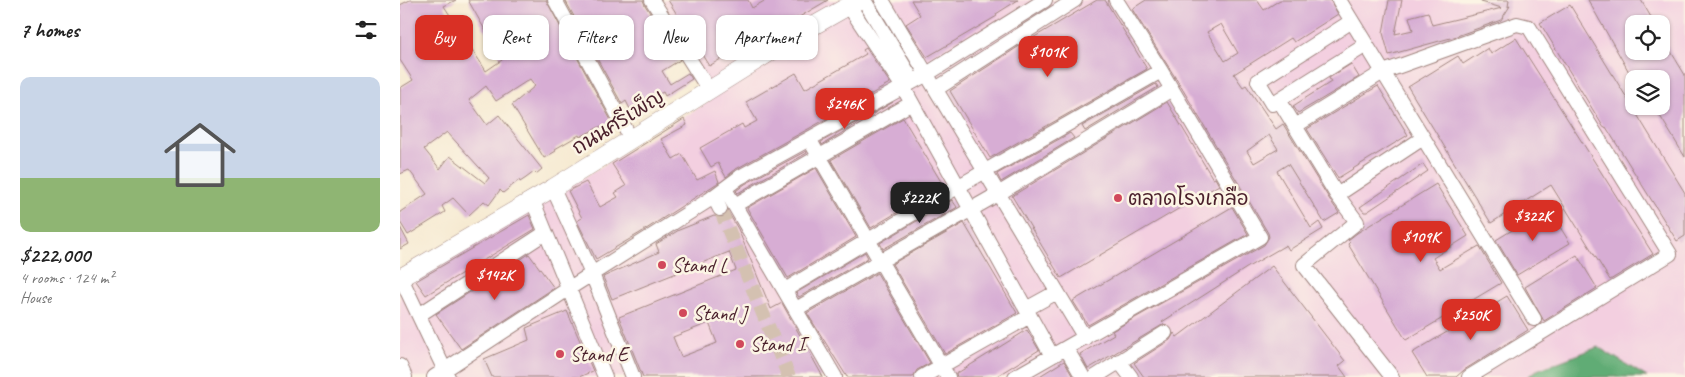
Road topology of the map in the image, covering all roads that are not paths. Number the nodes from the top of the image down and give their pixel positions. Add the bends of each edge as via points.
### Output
1 (555, 0) edge
2 (652, 0) edge
3 (882, 0) edge
4 (1045, 0) edge
5 (1075, 0) edge
6 (1116, 0) edge
7 (1340, 0) edge
8 (857, 2) edge
9 (1352, 21) junction
10 (1366, 45) junction
11 (1161, 72) junction
12 (1382, 72) junction
13 (927, 74) junction
14 (908, 84) junction
15 (936, 89) junction
16 (709, 90) junction
17 (1172, 90) junction
18 (1279, 100) junction
19 (912, 103) junction
20 (1295, 126) junction
21 (1424, 138) junction
22 (631, 139) junction
23 (810, 139) junction
24 (820, 156) junction
25 (985, 172) junction
26 (959, 186) junction
27 (553, 188) junction
28 (998, 194) junction
29 (1337, 195) junction
30 (720, 198) junction
31 (532, 199) junction
32 (735, 205) junction
33 (972, 210) junction
34 (544, 233) junction
35 (868, 240) junction
36 (881, 261) junction
37 (592, 274) junction
38 (400, 278) edge
39 (568, 289) junction
40 (785, 290) junction
41 (1057, 292) junction
42 (796, 309) junction
43 (1028, 312) junction
44 (419, 315) junction
45 (1534, 319) dead end
46 (1165, 333) dead end
47 (1085, 338) junction
48 (1066, 348) junction
49 (1052, 356) junction
50 (1119, 361) junction
51 (400, 366) edge
52 (945, 372) edge
53 (443, 375) edge
54 (405, 377) edge
55 (605, 377) edge
56 (634, 377) edge
57 (835, 377) edge
58 (922, 377) edge
59 (1015, 377) edge
60 (1084, 377) edge
61 (1094, 377) edge
62 (1131, 377) edge
63 (1392, 377) edge
64 (1469, 377) edge

1 - 22 street
2 - 16 street
3 - 13 street
4 - 13 street
5 - 15 street
6 - 11 street
7 - 9 street
8 - 14 street
8 - 16 main road, ถนนศรีเพ็ญ
9 - 10 street
9 - 18 street via 1258,81 1272,104
10 - 12 street
10 - 18 street
11 - 17 street
11 - 25 street
12 - 20 street
12 - 21 street
12 - 64 street via 1517,24 1529,27 1670,254
13 - 14 street
13 - 15 street
14 - 19 street
14 - 23 street
15 - 25 street
16 - 22 main road, ถนนศรีเพ็ญ
17 - 28 street
17 - 47 street via 1260,237
18 - 20 street
19 - 24 street
19 - 26 street
20 - 29 street
21 - 29 street
21 - 45 street
22 - 27 main road, ถนนศรีเพ็ญ
23 - 24 street
23 - 30 street via 740,177
24 - 32 street
24 - 35 street
25 - 26 street
25 - 28 street
26 - 33 street
26 - 35 street
27 - 31 main road, ถนนศรีเพ็ญ
27 - 37 street
28 - 33 street
28 - 41 street
29 - 63 street via 1356,222 1304,265
30 - 32 street
30 - 37 street
31 - 34 street
31 - 38 main road, ถนนศรีเพ็ญ
32 - 40 street
33 - 36 street
33 - 43 street
34 - 39 street
34 - 44 street
35 - 36 street
35 - 40 street
36 - 42 street
36 - 52 street
37 - 39 street
37 - 56 street
38 - 44 street
39 - 53 street
39 - 55 street
40 - 42 street
41 - 43 street
41 - 47 street
42 - 57 street
43 - 49 street
43 - 52 street
44 - 53 street
46 - 50 street
47 - 48 street
48 - 49 street
48 - 60 street
49 - 59 street
50 - 61 street
50 - 62 street
51 - 54 street
52 - 58 street

